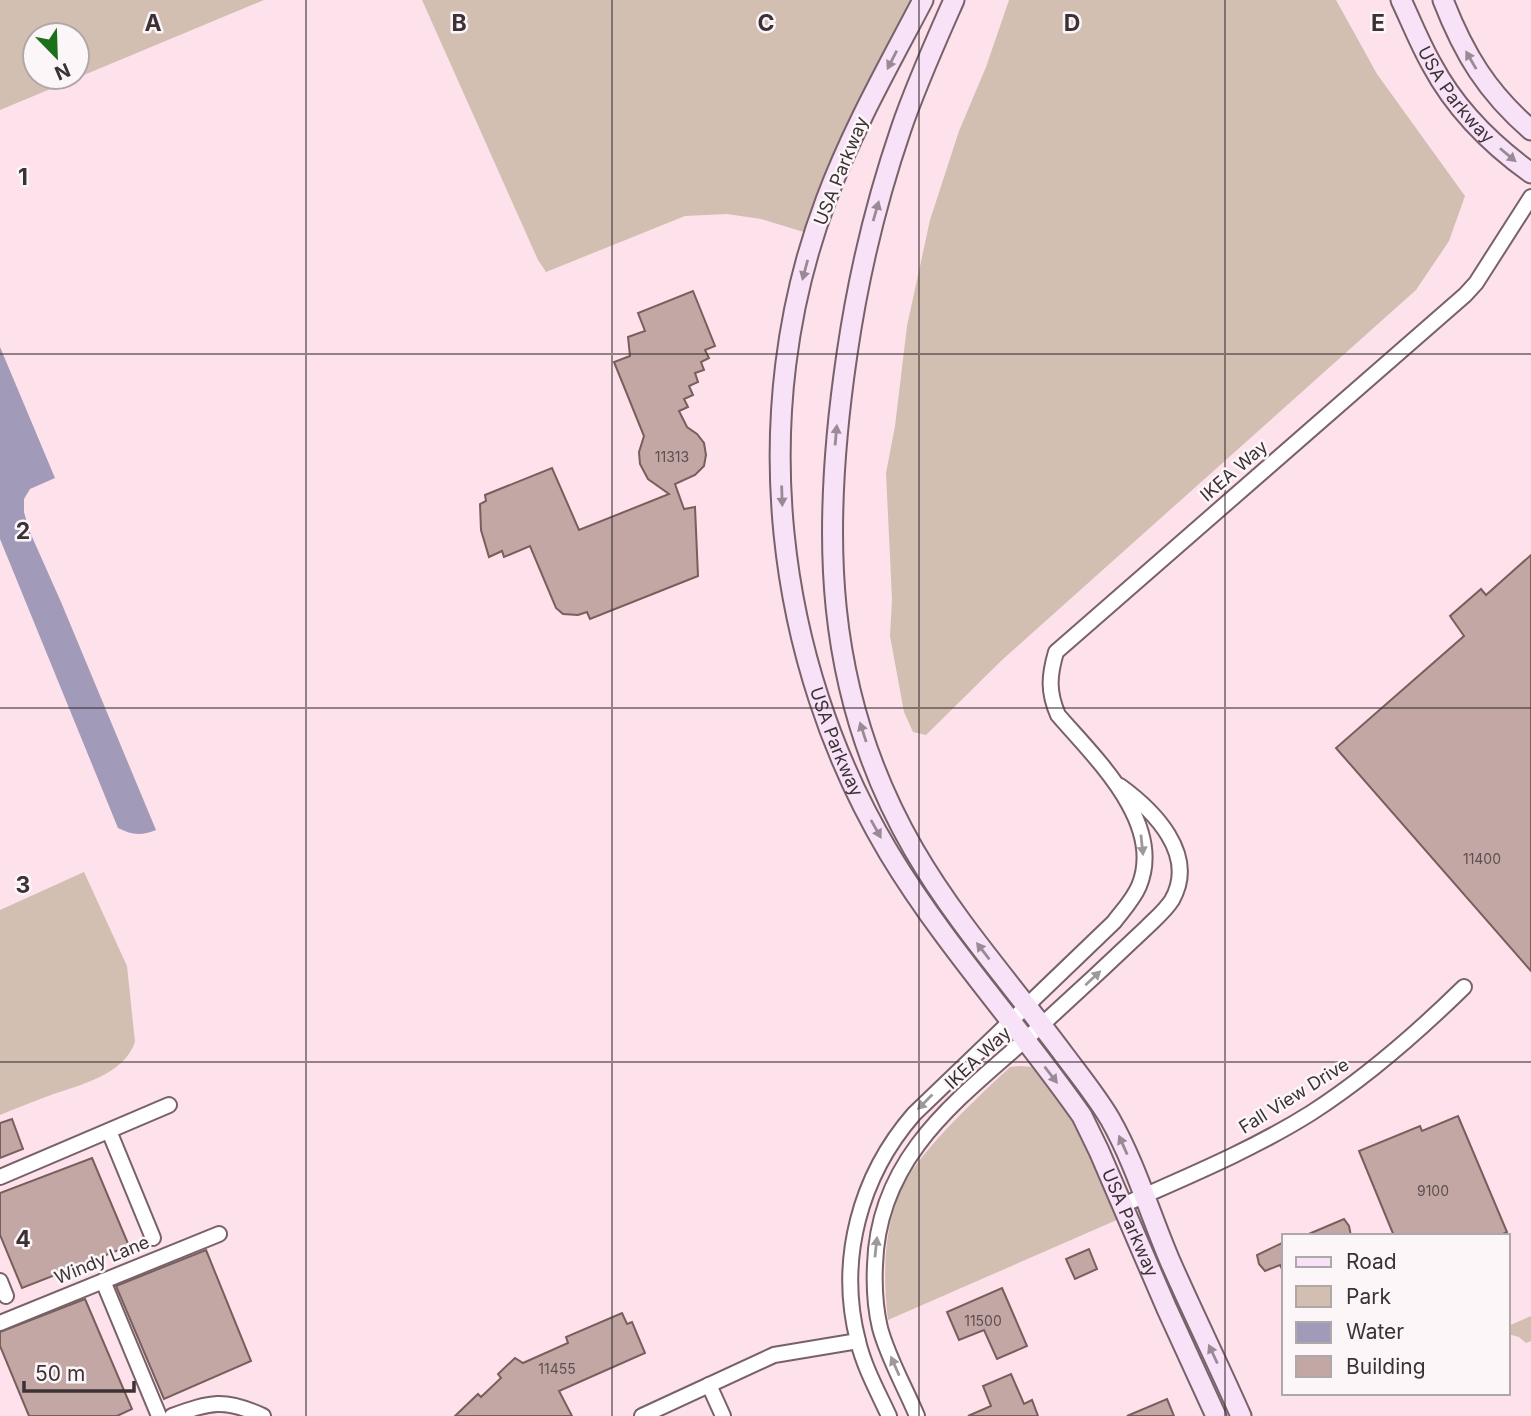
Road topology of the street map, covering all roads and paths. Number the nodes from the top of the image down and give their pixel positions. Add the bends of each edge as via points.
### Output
1 (923, 0) edge
2 (954, 0) edge
3 (1401, 0) edge
4 (1443, 0) edge
5 (1531, 130) edge
6 (1531, 173) edge
7 (1531, 197) edge
8 (1116, 783) junction
9 (1464, 987) dead end
10 (1026, 1004) junction
11 (1009, 1021) junction
12 (1042, 1024) junction
13 (1024, 1040) junction
14 (169, 1105) dead end
15 (109, 1131) junction
16 (0, 1177) edge
17 (1144, 1196) junction
18 (1123, 1205) junction
19 (219, 1234) dead end
20 (153, 1238) dead end
21 (0, 1281) edge
22 (103, 1281) junction
23 (6, 1296) dead end
24 (0, 1323) edge
25 (858, 1341) junction
26 (1190, 1359) junction
27 (709, 1385) junction
28 (159, 1416) edge
29 (172, 1416) edge
30 (263, 1416) edge
31 (642, 1416) edge
32 (723, 1416) edge
33 (888, 1416) edge
34 (917, 1416) edge
35 (1216, 1416) edge
36 (1226, 1416) edge
37 (1241, 1416) edge

1 -> 11 street, USA Parkway via 852,139 826,200 806,265 783,400 783,526 809,664 828,727 854,788 926,910
10 -> 2 street, USA Parkway via 932,880 896,816 856,712 831,574 833,463 857,291 901,129
3 -> 6 street, USA Parkway via 1449,91 1489,139
5 -> 4 street, USA Parkway via 1475,69
7 - 8 street, IKEA Way via 1465,295 1056,652 1049,686 1058,715
8 -> 10 street, IKEA Way via 1143,838 1140,883 1114,922
12 -> 8 street, IKEA Way via 1163,912 1179,882 1179,863 1165,828
9 - 17 street, Fall View Drive via 1378,1065 1310,1114
10 - 11 street, IKEA Way
10 - 12 street, USA Parkway
11 - 13 street, USA Parkway
11 -> 25 street, IKEA Way via 902,1128 867,1188 850,1276
12 - 13 street, IKEA Way
17 -> 12 street, USA Parkway via 1109,1117
13 -> 18 street, USA Parkway via 1082,1116
34 -> 13 street, IKEA Way via 878,1315 875,1258 880,1217 913,1149
14 - 15 street
15 - 16 street
15 - 20 street
17 - 18 street, Fall View Drive
37 -> 17 street, USA Parkway
18 - 26 street, USA Parkway
19 - 22 street, Windy Lane
21 - 23 street
22 - 24 street, Windy Lane
22 - 28 street
25 - 27 street via 774,1355
25 - 33 street, IKEA Way
26 - 35 street, USA Parkway
26 - 36 street
27 - 31 street
27 - 32 street
29 - 30 street via 212,1403 240,1406

